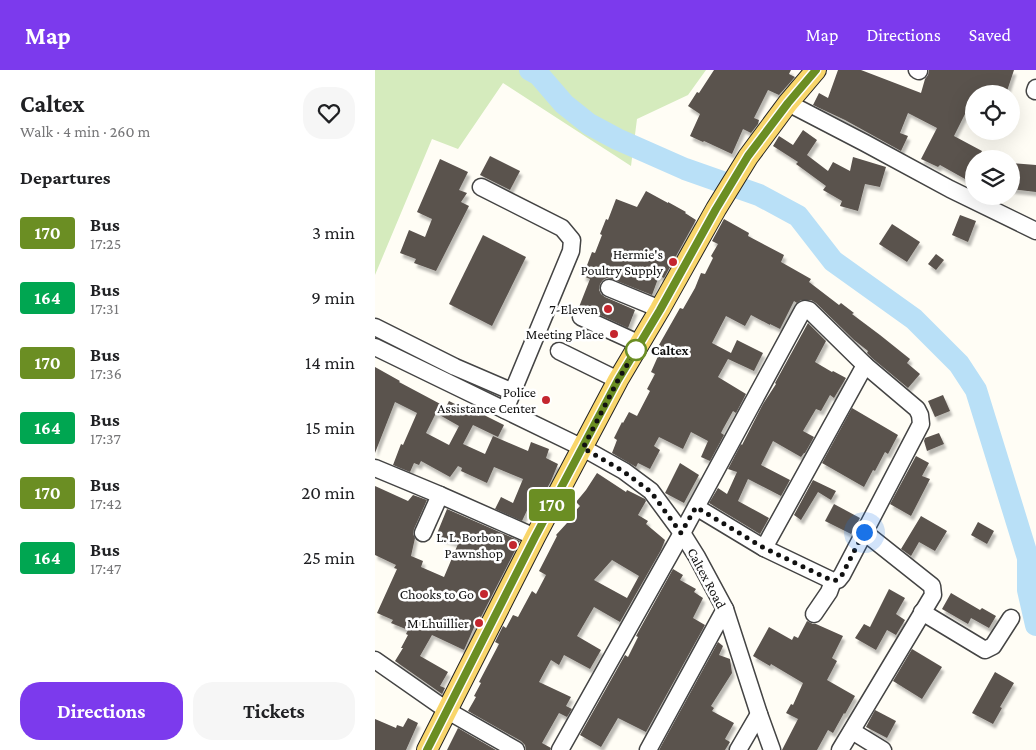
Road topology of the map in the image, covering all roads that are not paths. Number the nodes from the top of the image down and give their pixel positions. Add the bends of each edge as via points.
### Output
1 (816, 70) edge
2 (788, 103) junction
3 (481, 187) dead end
4 (1036, 231) edge
5 (609, 288) dead end
6 (660, 310) junction
7 (581, 317) dead end
8 (375, 327) edge
9 (640, 344) junction
10 (375, 347) edge
11 (559, 351) dead end
12 (865, 364) junction
13 (618, 380) junction
14 (513, 392) junction
15 (505, 410) junction
16 (583, 448) junction
17 (375, 468) edge
18 (439, 495) junction
19 (696, 507) junction
20 (864, 532) junction
21 (681, 533) junction
22 (423, 534) dead end
23 (535, 537) junction
24 (764, 548) junction
25 (833, 581) junction
26 (725, 609) junction
27 (922, 612) junction
28 (814, 614) dead end
29 (1011, 618) dead end
30 (375, 660) edge
31 (448, 711) junction
32 (759, 714) junction
33 (852, 731) junction
34 (427, 750) edge
35 (516, 750) edge
36 (560, 750) edge
37 (648, 750) edge
38 (738, 750) edge
39 (772, 750) edge
40 (841, 750) edge
41 (883, 750) edge

1 - 2 main road
2 - 4 street
2 - 6 main road via 748,156
3 - 14 street via 562,228 572,240 571,251
5 - 6 street
6 - 9 main road
7 - 9 street
8 - 14 street
9 - 13 main road
10 - 15 street, Caltex Road
11 - 13 street
12 - 19 street via 809,310 803,310
12 - 20 street via 917,409 921,424
12 - 24 street
13 - 16 main road
14 - 15 street
15 - 16 street, Caltex Road
16 - 21 street, Caltex Road via 651,492
16 - 23 main road
17 - 18 street
18 - 22 street
18 - 23 street
19 - 21 street
19 - 24 street
20 - 25 street via 842,575
20 - 27 street via 932,586 933,595
21 - 26 street, Caltex Road
21 - 36 street
23 - 31 main road
24 - 25 street
25 - 28 street
26 - 32 street, Caltex Road
26 - 37 street
27 - 29 street via 985,650 993,646
27 - 33 street
30 - 31 street
31 - 34 main road
31 - 35 street
32 - 38 street
32 - 39 street, Caltex Road
33 - 40 street
33 - 41 street

